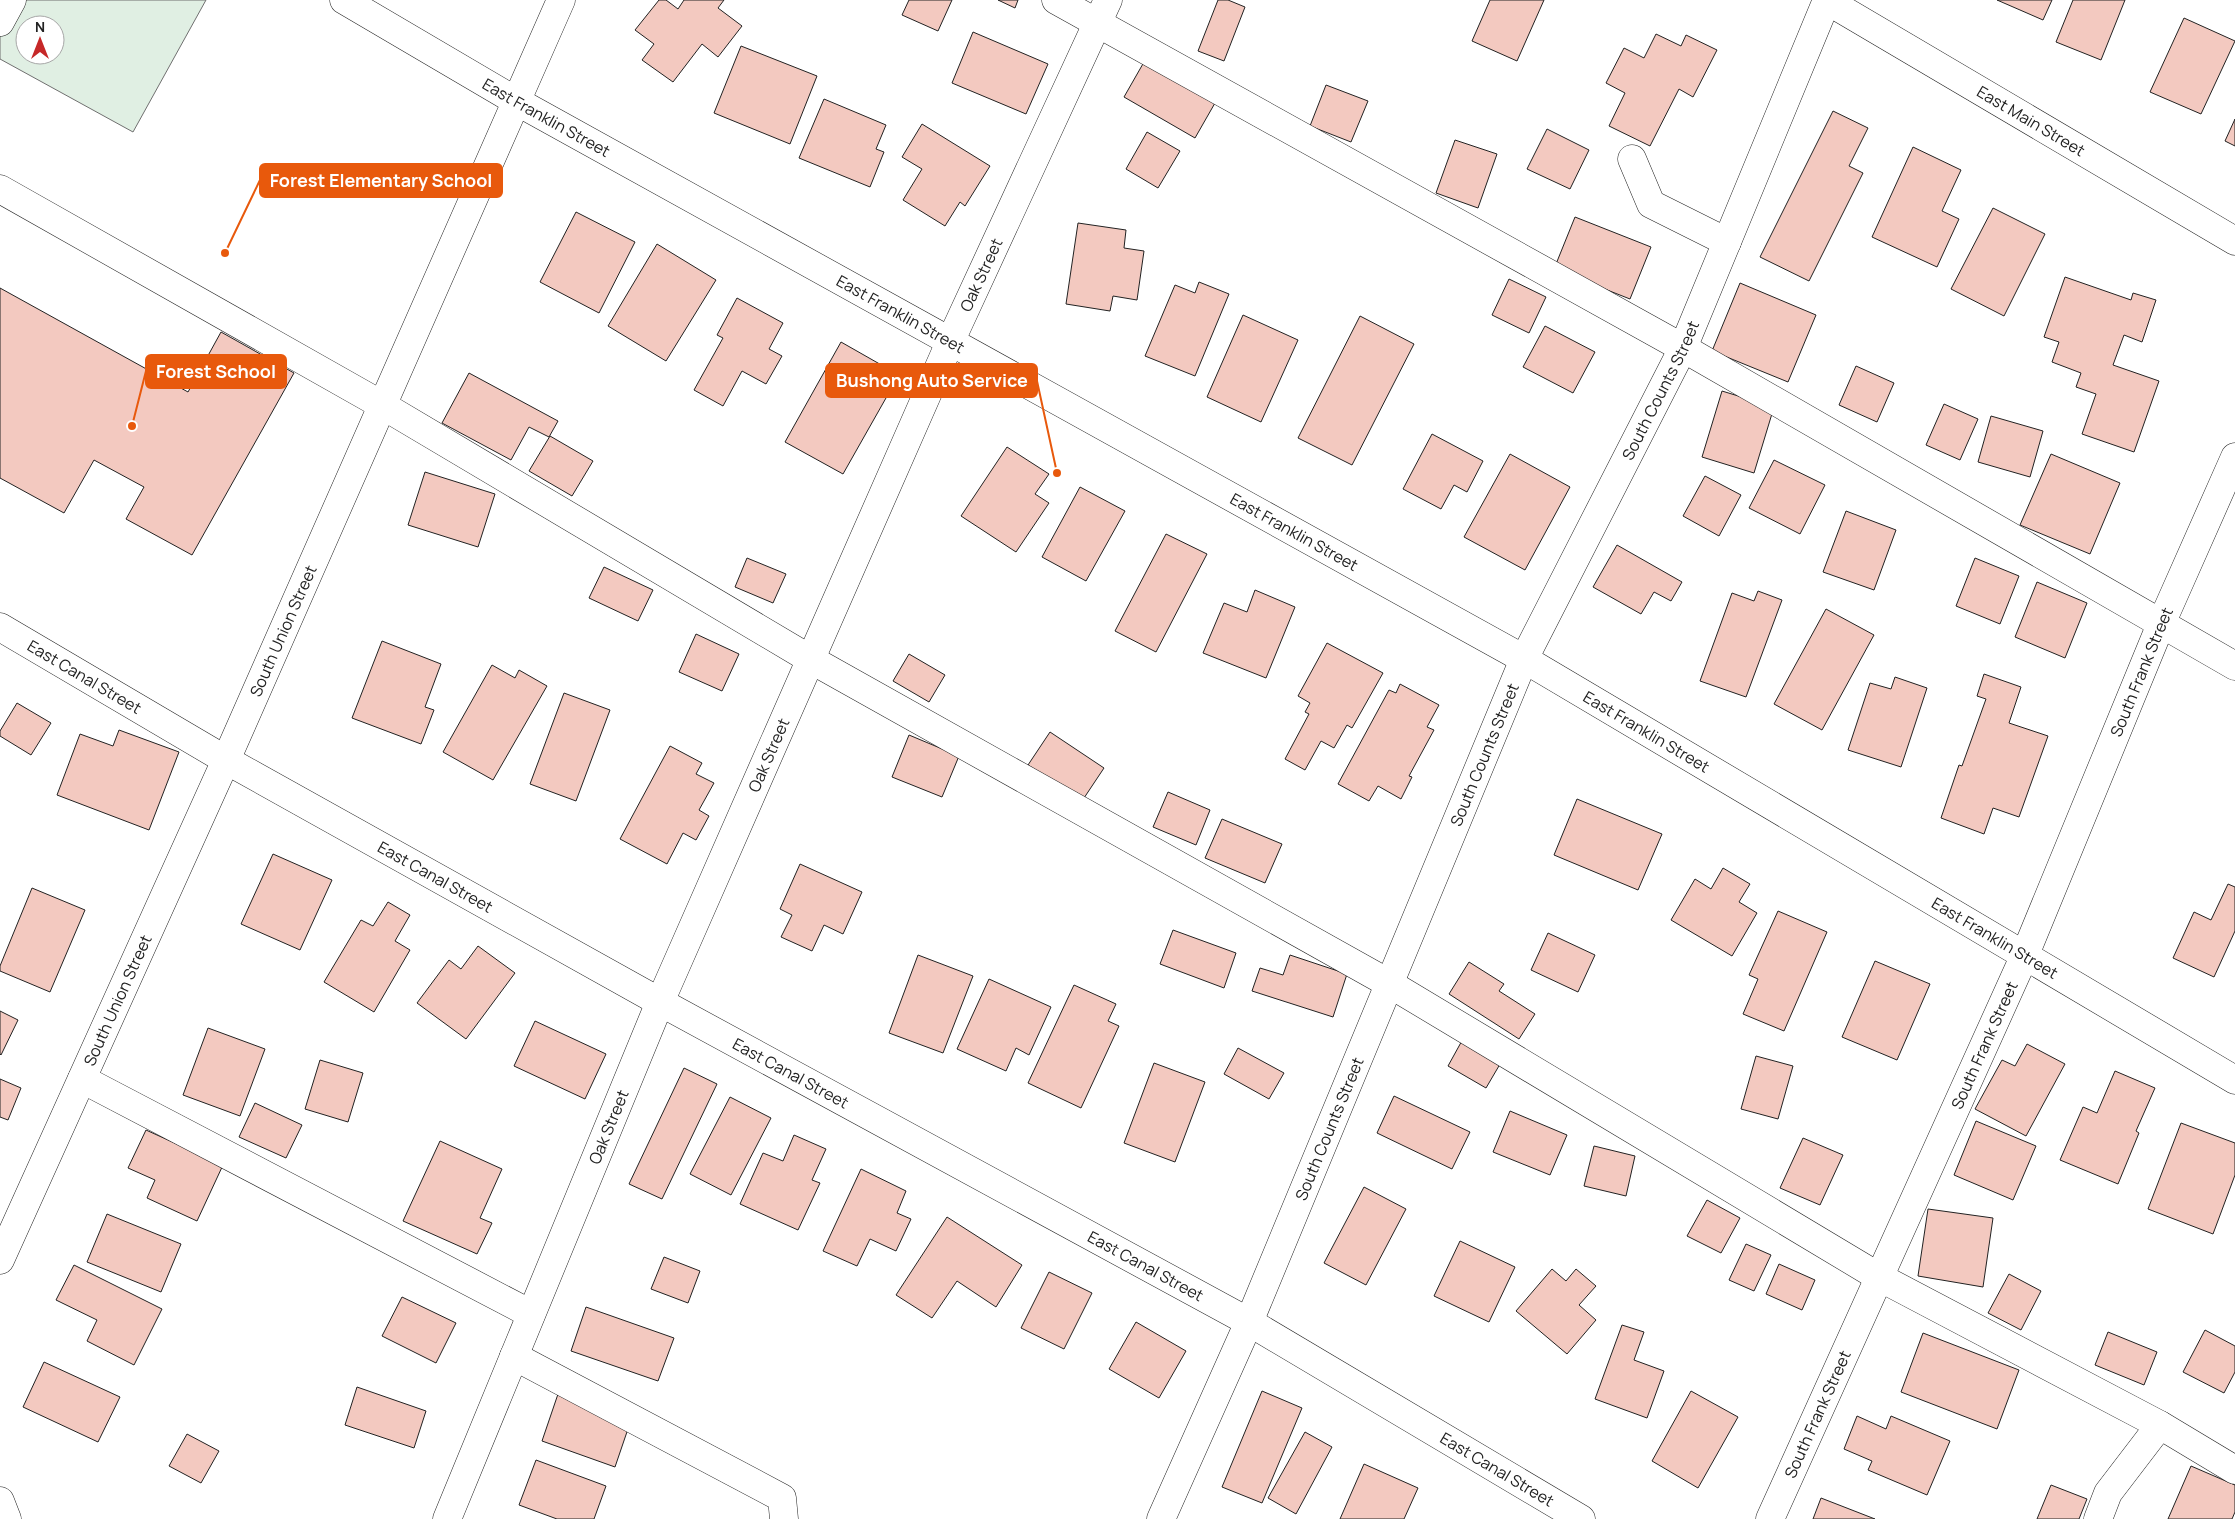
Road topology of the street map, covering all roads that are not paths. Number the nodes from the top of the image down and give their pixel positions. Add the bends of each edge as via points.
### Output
1 (12, 0) edge
2 (344, 0) edge
3 (561, 0) edge
4 (1056, 0) edge
5 (1826, 0) edge
6 (1102, 12) edge
7 (0, 22) edge
8 (516, 101) junction
9 (1632, 158) dead end
10 (0, 189) edge
11 (2235, 241) edge
12 (1727, 242) junction
13 (951, 340) junction
14 (1684, 348) junction
15 (382, 406) junction
16 (2235, 457) edge
17 (2161, 624) junction
18 (0, 627) edge
19 (810, 660) junction
20 (1524, 660) junction
21 (2235, 666) edge
22 (226, 760) junction
23 (2024, 957) junction
24 (1390, 984) junction
25 (660, 1002) junction
26 (82, 1079) junction
27 (2235, 1080) edge
28 (0, 1260) edge
29 (1879, 1277) junction
30 (531, 1314) junction
31 (1249, 1322) junction
32 (514, 1356) junction
33 (2160, 1425) junction
34 (2235, 1470) edge
35 (0, 1501) edge
36 (7, 1519) edge
37 (447, 1519) edge
38 (784, 1519) edge
39 (1161, 1519) edge
40 (1581, 1519) edge
41 (1770, 1519) edge
42 (2098, 1519) edge

1 - 7 street
2 - 8 street, East Franklin Street
3 - 8 street, South Union Street
4 - 6 street
5 - 11 street, East Main Street
5 - 12 street, South Counts Street
6 - 13 street, Oak Street
6 - 14 street
8 - 13 street, East Franklin Street
8 - 15 street, South Union Street
9 - 12 street via 1651,204
10 - 15 street
12 - 14 street, South Counts Street
13 - 19 street, Oak Street
13 - 20 street, East Franklin Street
14 - 17 street
14 - 20 street, South Counts Street
15 - 19 street
15 - 22 street, South Union Street
16 - 17 street, South Frank Street
17 - 21 street
17 - 23 street, South Frank Street
18 - 22 street, East Canal Street
19 - 24 street
19 - 25 street, Oak Street
20 - 23 street, East Franklin Street
20 - 24 street, South Counts Street
22 - 25 street, East Canal Street
22 - 26 street, South Union Street
23 - 27 street, East Franklin Street
23 - 29 street, South Frank Street
24 - 29 street
24 - 31 street, South Counts Street
25 - 30 street, Oak Street
25 - 31 street, East Canal Street
26 - 28 street, South Union Street
26 - 30 street
29 - 33 street
29 - 41 street, South Frank Street
30 - 32 street, Oak Street
31 - 39 street, South Counts Street
31 - 40 street, East Canal Street
32 - 37 street, Oak Street
32 - 38 street via 782,1498
33 - 34 street
33 - 42 street via 2108,1493
35 - 36 street

